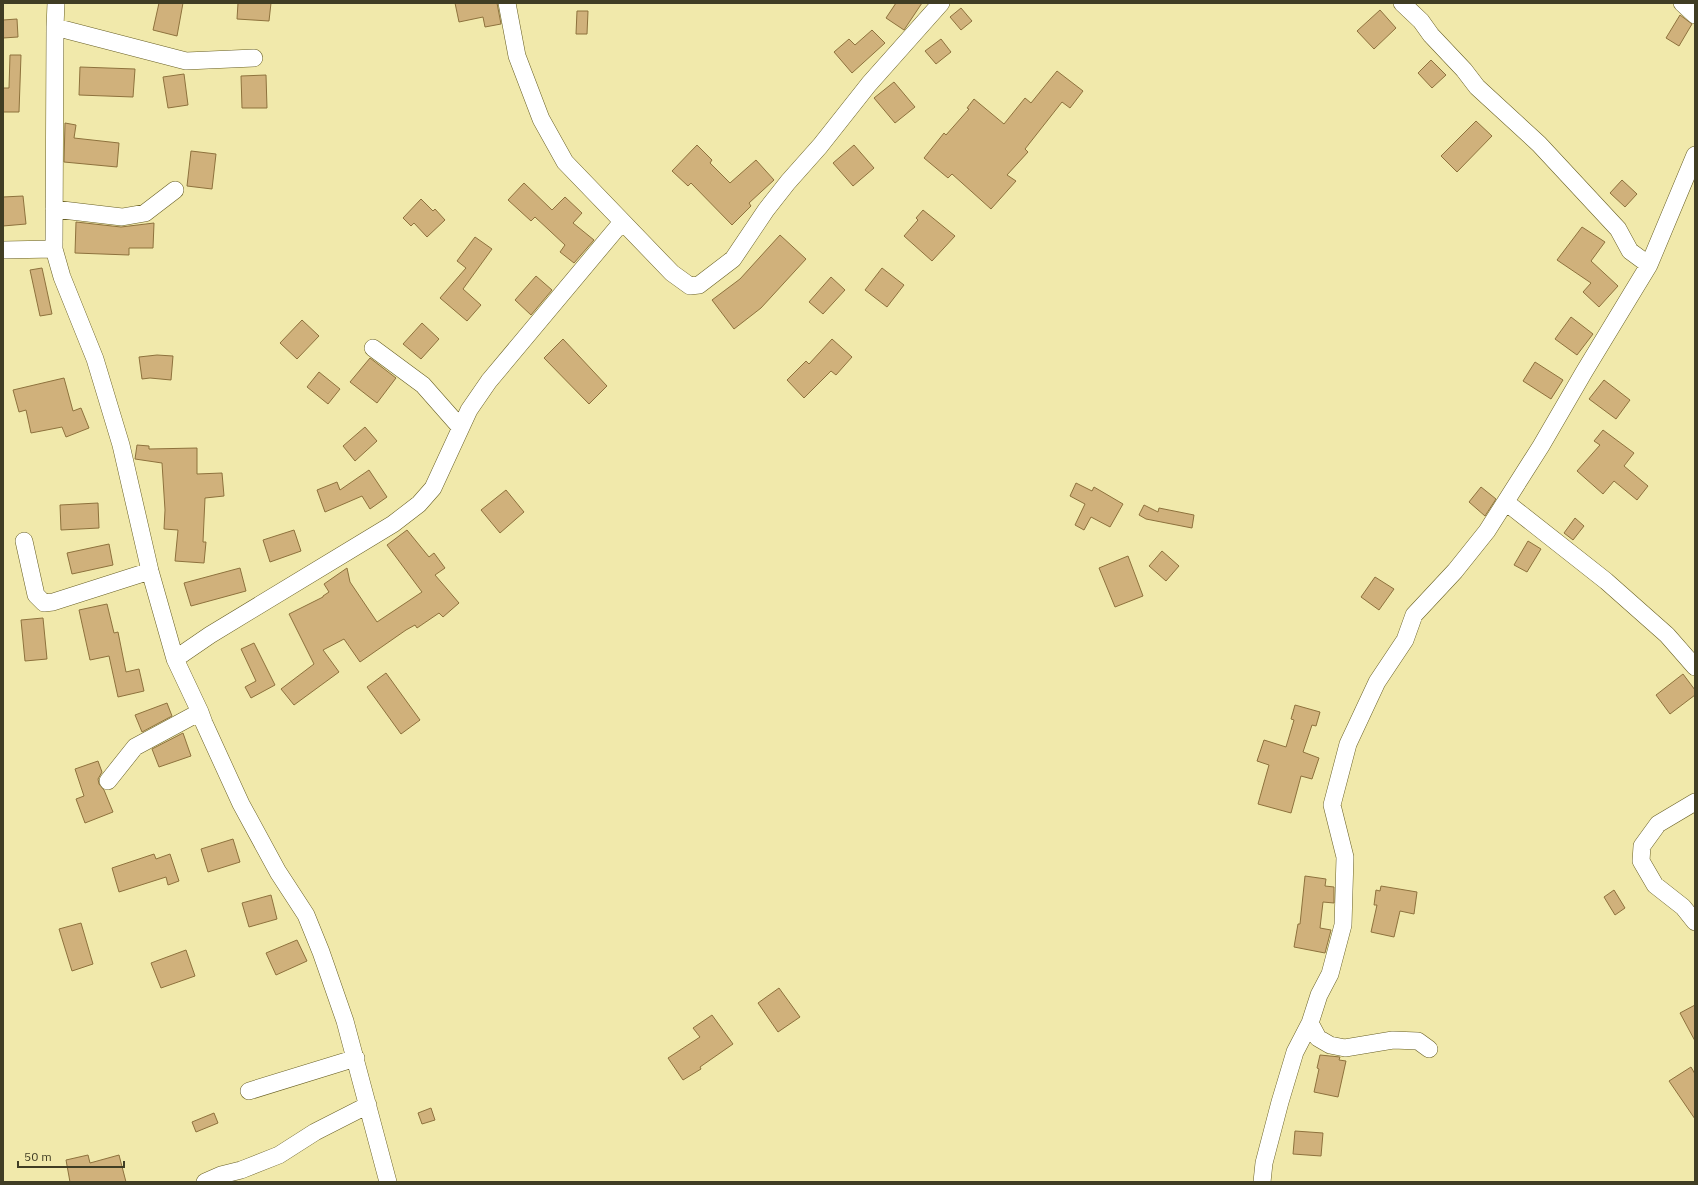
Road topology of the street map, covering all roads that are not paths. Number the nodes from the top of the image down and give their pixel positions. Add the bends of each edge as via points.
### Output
1 (56, 3) edge
2 (507, 3) edge
3 (941, 3) edge
4 (1402, 3) edge
5 (1682, 3) edge
6 (1695, 15) edge
7 (55, 27) junction
8 (254, 58) dead end
9 (1695, 155) edge
10 (175, 190) dead end
11 (54, 209) junction
12 (622, 222) junction
13 (54, 249) junction
14 (3, 250) edge
15 (1649, 265) junction
16 (373, 348) dead end
17 (460, 427) junction
18 (1507, 503) junction
19 (24, 541) dead end
20 (150, 571) junction
21 (175, 659) junction
22 (1695, 667) edge
23 (200, 712) junction
24 (108, 781) dead end
25 (1695, 802) edge
26 (1695, 922) edge
27 (1310, 1023) junction
28 (1429, 1049) dead end
29 (356, 1058) junction
30 (249, 1091) dead end
31 (368, 1105) junction
32 (205, 1182) edge
33 (388, 1182) edge
34 (1262, 1182) edge

1 - 7 street
2 - 12 street via 517,56 541,119 565,162
3 - 12 street via 869,84 788,182 732,259 699,285 690,286 672,273
4 - 15 street via 1421,21 1477,86 1539,144 1618,229 1630,251
5 - 6 street
7 - 8 street via 186,61
7 - 11 street
9 - 15 street
10 - 11 street via 145,213 122,217
11 - 13 street
12 - 17 street via 489,381
13 - 14 street
13 - 20 street via 62,277 95,359 121,445
15 - 18 street
16 - 17 street via 423,385
17 - 21 street via 433,488 419,504 393,524
18 - 22 street via 1606,581 1667,635
18 - 27 street via 1464,560 1414,615 1405,640 1377,682 1348,744 1332,805 1345,857 1343,925 1330,974 1319,995
19 - 20 street via 36,596 44,603
20 - 21 street
21 - 23 street
23 - 24 street via 135,747
23 - 29 street via 241,804 278,872 306,915 346,1021
25 - 26 street via 1658,824 1642,846 1641,861 1655,885 1683,907
27 - 28 street via 1318,1038 1330,1045 1345,1048 1393,1040 1418,1041
27 - 34 street via 1295,1052 1264,1163
29 - 30 street
29 - 31 street
31 - 32 street via 315,1132 278,1155
31 - 33 street

